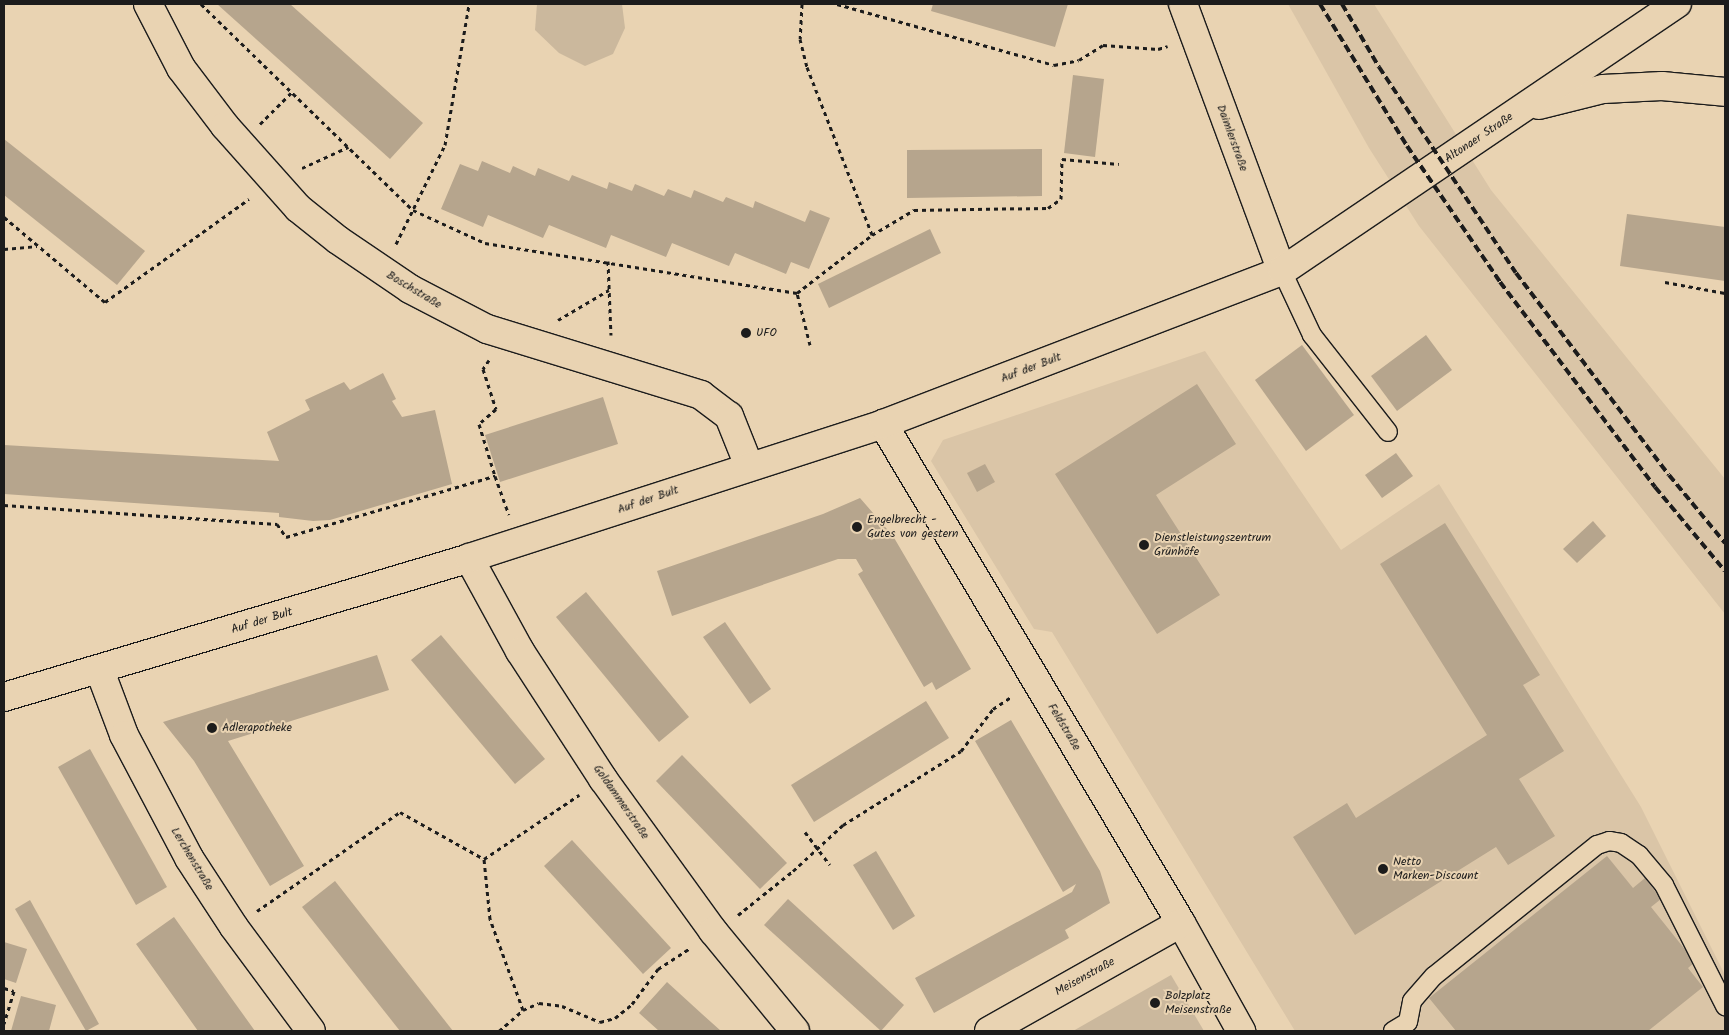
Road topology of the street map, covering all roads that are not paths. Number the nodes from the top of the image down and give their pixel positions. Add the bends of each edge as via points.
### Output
1 (148, 4) edge
2 (1183, 4) edge
3 (1677, 4) edge
4 (1725, 92) edge
5 (1520, 110) junction
6 (1282, 271) junction
7 (883, 424) junction
8 (1388, 432) dead end
9 (749, 466) junction
10 (469, 558) junction
11 (100, 671) junction
12 (4, 697) edge
13 (1181, 924) junction
14 (1725, 1006) edge
15 (311, 1031) edge
16 (795, 1031) edge
17 (989, 1031) edge
18 (1241, 1031) edge
19 (1393, 1031) edge

1 - 9 street, Boschstraße via 181,68 240,144 298,208 383,271 454,314 514,339 701,395 729,416
2 - 6 street, Daimlerstraße
3 - 5 street, Altonaer Straße
4 - 5 street via 1662,86 1603,89
5 - 6 street, Altonaer Straße
6 - 7 street, Auf der Bult
6 - 8 lane via 1312,335
7 - 9 street, Auf der Bult
7 - 13 street, Feldstraße
9 - 10 street, Auf der Bult
10 - 11 street, Auf der Bult
10 - 16 street, Goldammerstraße via 520,651 603,779 713,931
11 - 12 street, Auf der Bult
11 - 15 street, Lerchenstraße via 124,735 189,858 234,927
13 - 17 street, Meisenstraße
13 - 18 street, Feldstraße
14 - 19 lane via 1664,885 1639,854 1621,843 1609,841 1597,845 1434,976 1412,1001 1408,1022

